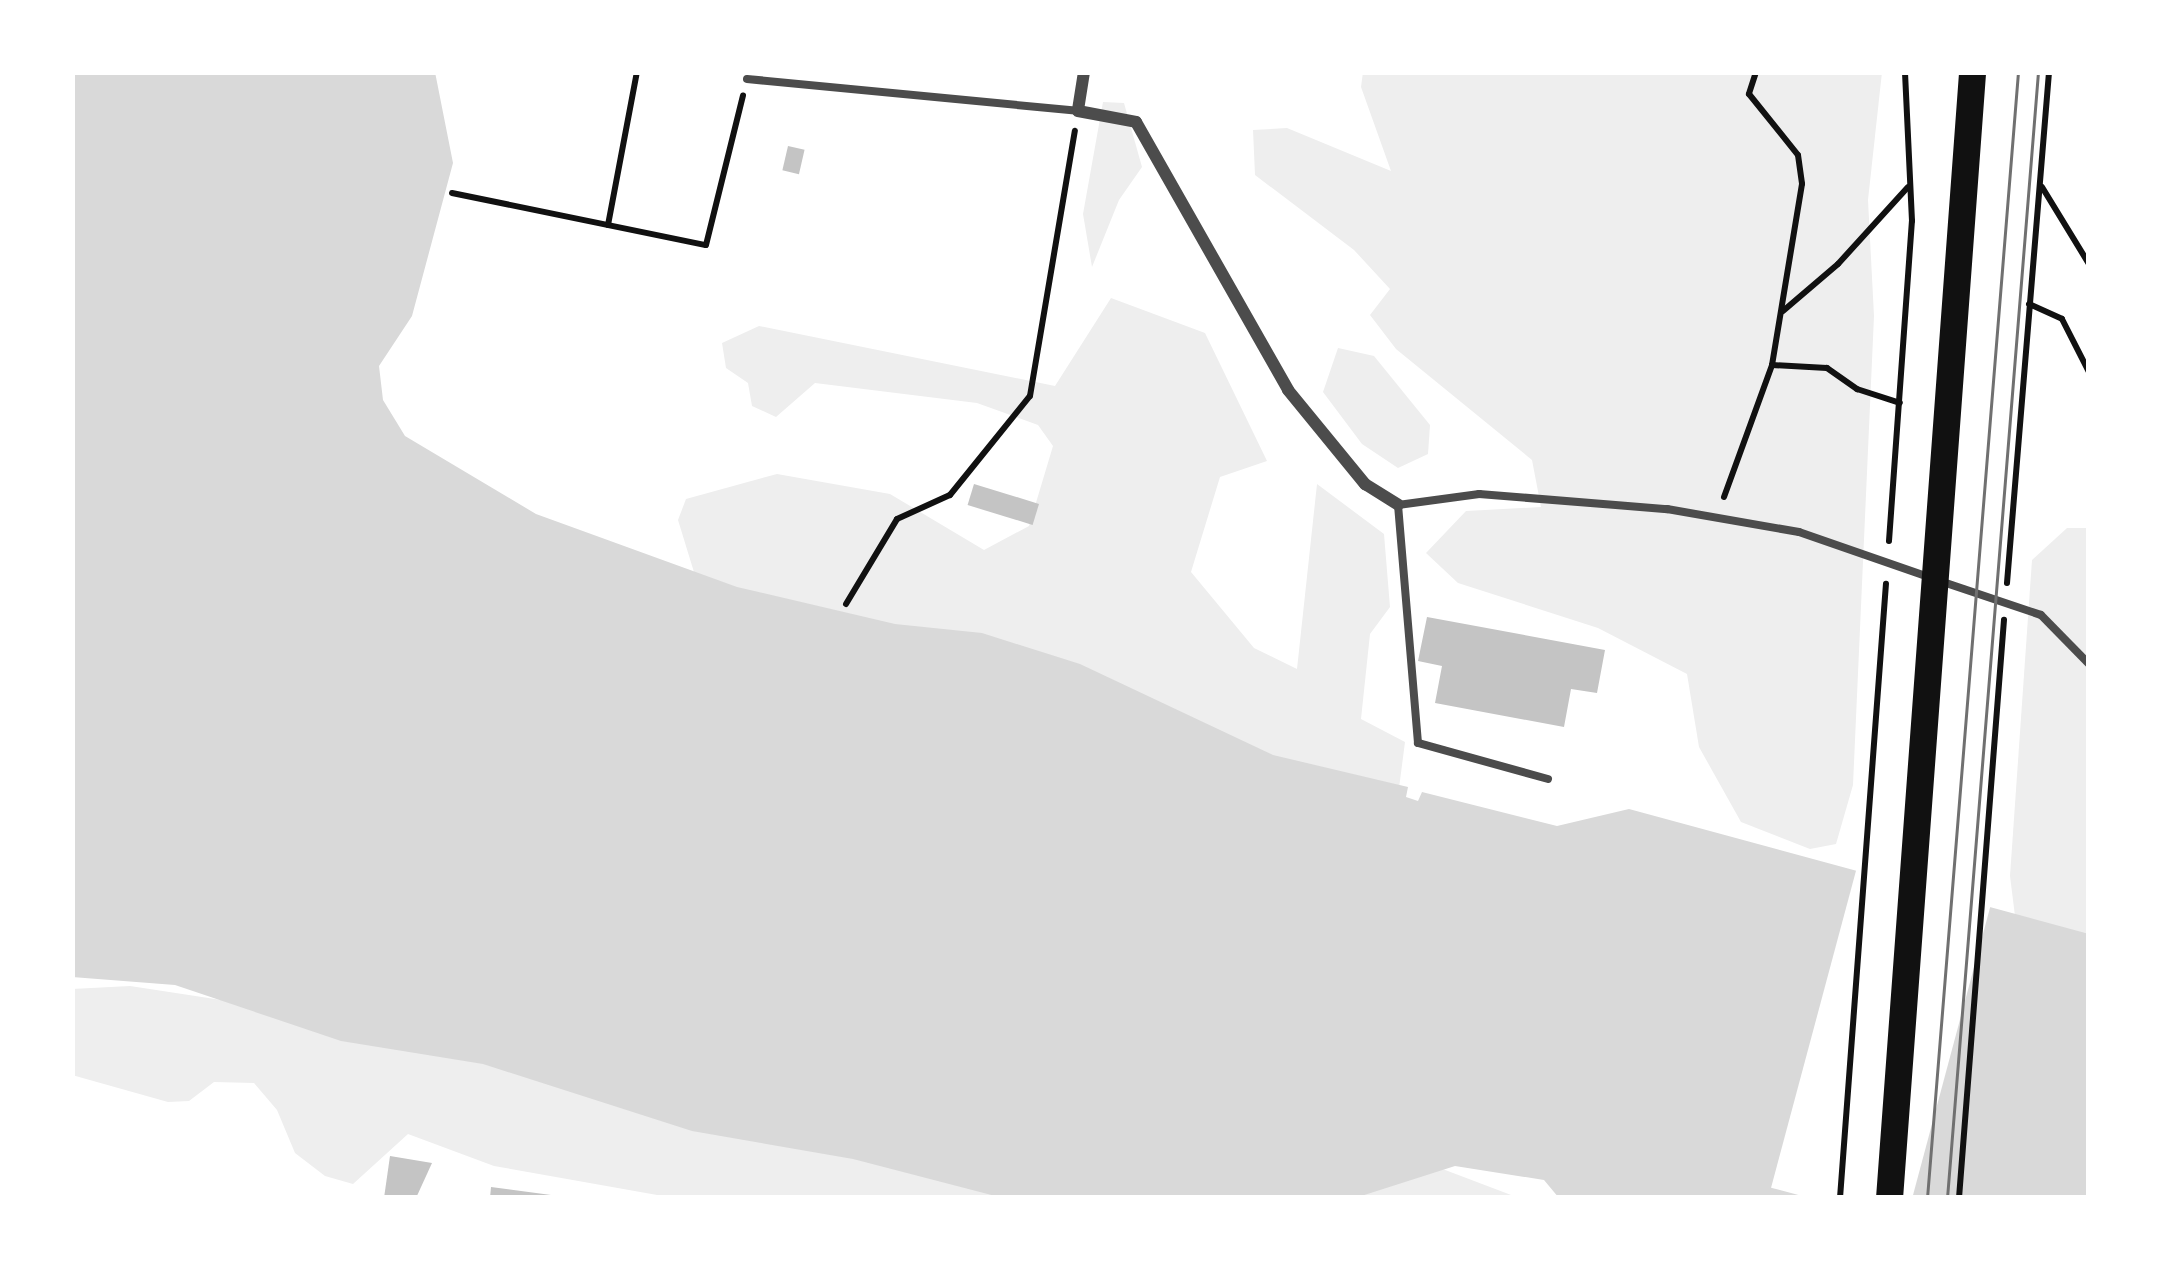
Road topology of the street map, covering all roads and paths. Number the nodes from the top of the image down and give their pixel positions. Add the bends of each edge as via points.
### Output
1 (637, 72) edge
2 (1084, 72) edge
3 (1756, 72) edge
4 (1905, 72) edge
5 (1972, 72) edge
6 (2048, 72) edge
7 (747, 79) joint
8 (1078, 111) junction
9 (2040, 184) junction
10 (1908, 187) junction
11 (452, 193) dead end
12 (608, 225) junction
13 (2089, 264) edge
14 (2029, 304) junction
15 (1780, 313) junction
16 (1772, 364) junction
17 (2089, 372) edge
18 (1900, 404) junction
19 (1398, 505) junction
20 (1717, 518) junction
21 (1889, 544) dead end
22 (1887, 567) dead end
23 (2006, 589) dead end
24 (846, 604) dead end
25 (2004, 612) dead end
26 (2089, 664) edge
27 (1548, 779) dead end
28 (1840, 1198) edge
29 (1889, 1198) edge
30 (1959, 1198) edge

1 - 12 path
2 - 8 street
3 - 15 path via 1749,94 1798,155 1802,184
4 - 10 path
5 - 29 main road
6 - 9 path
7 - 8 lane
7 - 12 path via 706,245
8 - 19 street via 1136,122 1288,390 1365,484
8 - 24 path via 1030,396 950,495 897,518
9 - 13 path
9 - 14 path
10 - 15 path via 1838,265
10 - 18 path
11 - 12 path
14 - 17 path via 2062,319
14 - 23 path
15 - 16 path
16 - 18 path via 1827,368
16 - 20 path
18 - 21 path
19 - 20 lane via 1479,494
19 - 27 lane via 1418,743
20 - 26 lane via 1799,532 2041,615
22 - 28 path
25 - 30 path

